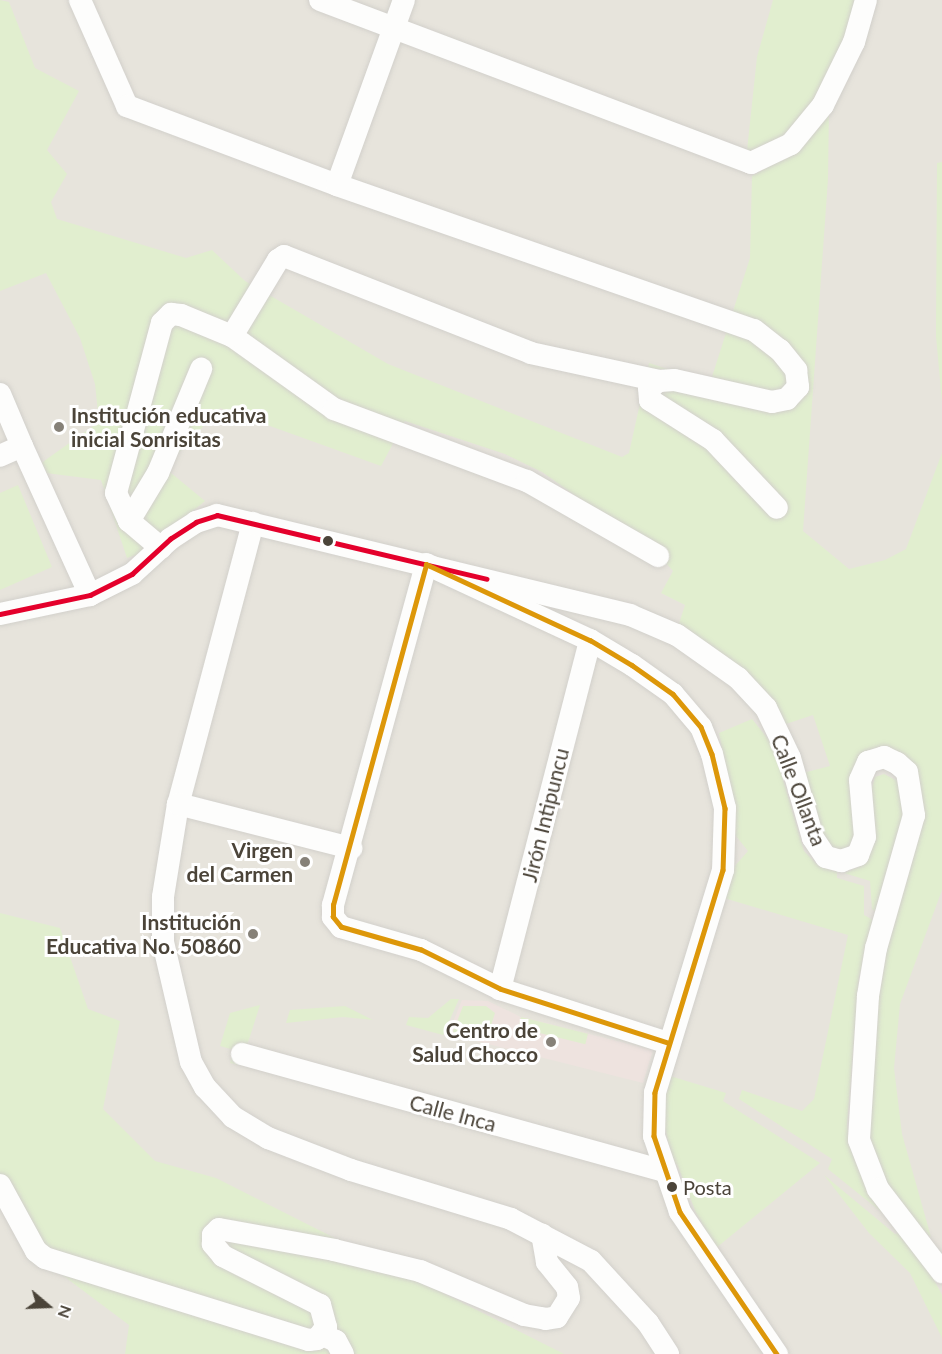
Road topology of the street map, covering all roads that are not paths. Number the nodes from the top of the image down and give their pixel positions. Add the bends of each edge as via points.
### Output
1 (80, 0) edge
2 (320, 0) edge
3 (404, 0) edge
4 (866, 0) edge
5 (393, 28) junction
6 (337, 184) junction
7 (232, 336) junction
8 (201, 369) dead end
9 (659, 381) junction
10 (0, 394) edge
11 (22, 446) junction
12 (0, 456) edge
13 (777, 508) dead end
14 (129, 521) junction
15 (253, 523) junction
16 (161, 548) junction
17 (658, 556) dead end
18 (426, 564) junction
19 (90, 595) junction
20 (0, 614) edge
21 (590, 640) junction
22 (178, 804) junction
23 (351, 848) junction
24 (500, 989) junction
25 (668, 1043) junction
26 (242, 1054) dead end
27 (664, 1171) junction
28 (0, 1185) edge
29 (542, 1234) junction
30 (942, 1272) edge
31 (323, 1335) junction
32 (343, 1354) edge
33 (668, 1354) edge
34 (777, 1354) edge

1 - 6 street via 127,106
2 - 5 street
3 - 5 street
4 - 5 street via 851,49 823,105 791,144 751,163
5 - 6 street
6 - 9 street via 739,323 780,350 796,370 798,387 787,399 772,402 674,380
7 - 9 street via 278,260 292,257 531,353
7 - 14 street via 182,315 171,314 162,323 116,493
7 - 17 street via 334,409 526,481
8 - 14 street via 158,473
9 - 13 street via 649,388 650,399 713,440
10 - 11 street
11 - 12 street
11 - 19 street
14 - 16 street
15 - 16 street, Calle Ollanta via 218,515 196,522
15 - 18 street, Calle Ollanta
15 - 22 street
16 - 19 street, Calle Ollanta via 132,574
18 - 21 street
18 - 23 street
18 - 30 street, Calle Ollanta via 630,615 677,634 705,652 738,678 766,708 790,758 813,838 826,857 841,861 858,855 865,837 860,780 868,762 884,757 907,772 915,815 876,948 868,996 859,1140 878,1189
19 - 20 street, Calle Ollanta
21 - 24 street, Jirón Intipuncu
21 - 25 street via 673,694 701,727 720,781 726,826 723,870
22 - 23 street
22 - 29 street via 163,897 163,942 191,1062 205,1087 233,1117 268,1138 428,1195 469,1204
23 - 24 street via 333,905 333,917 341,927 421,950
24 - 25 street
25 - 27 street via 651,1118
26 - 27 street, Calle Inca
27 - 34 street via 680,1212
28 - 31 street via 36,1251 45,1258 302,1339
29 - 31 street via 548,1262 567,1287 569,1298 557,1317 546,1319 524,1315 420,1271 219,1229 213,1235 213,1244 223,1256 320,1305 327,1320
29 - 33 street via 591,1261 648,1323
31 - 32 street via 336,1341

